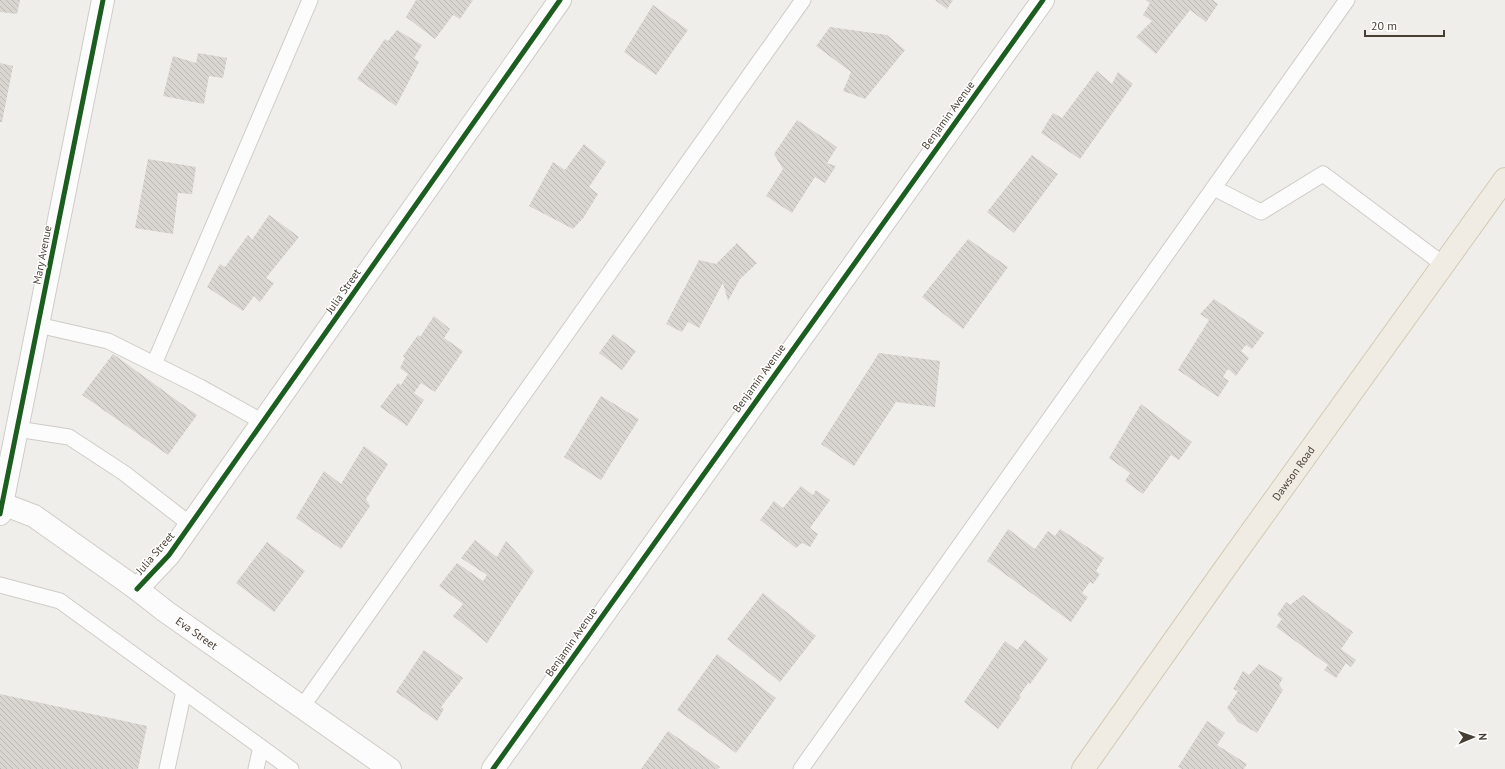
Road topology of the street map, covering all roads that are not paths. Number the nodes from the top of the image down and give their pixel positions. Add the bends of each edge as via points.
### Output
1 (103, 0) edge
2 (310, 0) edge
3 (560, 0) edge
4 (803, 0) edge
5 (1043, 0) edge
6 (1347, 0) edge
7 (1505, 179) edge
8 (1214, 188) junction
9 (1444, 265) junction
10 (38, 324) junction
11 (154, 364) junction
12 (263, 422) junction
13 (17, 429) junction
14 (1, 507) edge
15 (191, 525) junction
16 (0, 585) edge
17 (137, 589) junction
18 (184, 691) junction
19 (302, 707) junction
20 (261, 747) junction
21 (167, 769) edge
22 (256, 769) edge
23 (291, 769) edge
24 (390, 769) edge
25 (492, 769) edge
26 (801, 769) edge
27 (1083, 769) edge

1 - 10 street, Mary Avenue
2 - 11 lane
3 - 12 street, Julia Street
4 - 19 lane
5 - 25 street, Benjamin Avenue
6 - 8 lane
7 - 9 main road, Dawson Road
8 - 9 lane via 1261,212 1323,174
8 - 26 lane
9 - 27 main road, Dawson Road
10 - 11 lane via 108,340
10 - 13 street, Mary Avenue
11 - 12 lane
12 - 15 street, Julia Street
13 - 14 street, Mary Avenue
13 - 15 lane via 69,437 124,473
14 - 17 street, Eva Street via 34,516
15 - 17 street, Julia Street via 169,555
16 - 18 lane via 60,601
17 - 19 street, Eva Street via 165,612
18 - 20 lane
18 - 21 lane
19 - 24 street, Eva Street
20 - 22 lane
20 - 23 lane

